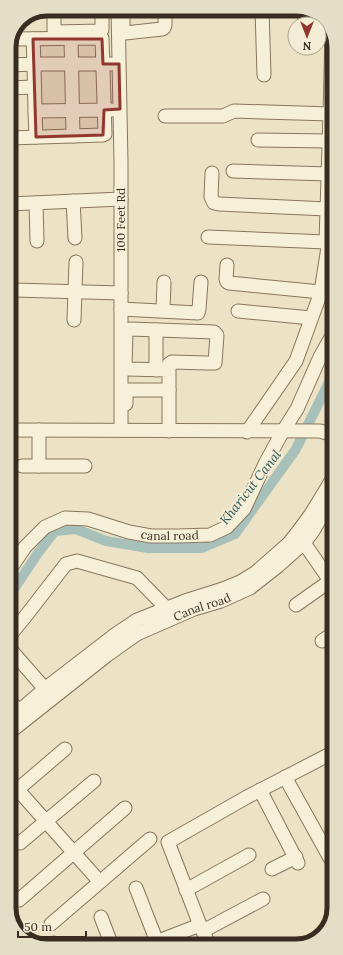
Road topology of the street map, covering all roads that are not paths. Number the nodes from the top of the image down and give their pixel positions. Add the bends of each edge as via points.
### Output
1 (54, 16) edge
2 (102, 16) edge
3 (118, 16) edge
4 (123, 16) edge
5 (165, 16) edge
6 (262, 16) edge
7 (33, 38) junction
8 (71, 38) junction
9 (17, 39) edge
10 (34, 64) junction
11 (71, 64) junction
12 (103, 64) junction
13 (119, 64) junction
14 (16, 65) edge
15 (264, 75) dead end
16 (16, 88) edge
17 (34, 88) junction
18 (120, 109) junction
19 (72, 110) junction
20 (104, 110) junction
21 (35, 111) junction
22 (327, 114) edge
23 (165, 116) dead end
24 (73, 136) junction
25 (36, 137) junction
26 (16, 138) edge
27 (258, 140) dead end
28 (327, 141) edge
29 (233, 171) dead end
30 (212, 173) dead end
31 (327, 174) edge
32 (121, 199) junction
33 (73, 201) junction
34 (36, 203) junction
35 (16, 204) edge
36 (327, 209) joint
37 (208, 236) dead end
38 (75, 238) dead end
39 (37, 241) dead end
40 (326, 242) joint
41 (327, 253) edge
42 (76, 262) dead end
43 (227, 265) dead end
44 (164, 282) dead end
45 (201, 282) dead end
46 (16, 290) edge
47 (76, 292) junction
48 (321, 292) junction
49 (121, 293) junction
50 (121, 309) junction
51 (163, 311) junction
52 (238, 311) dead end
53 (311, 318) junction
54 (74, 320) dead end
55 (156, 330) junction
56 (327, 345) edge
57 (162, 370) junction
58 (169, 390) junction
59 (126, 404) dead end
60 (16, 430) edge
61 (39, 430) junction
62 (121, 430) junction
63 (169, 431) junction
64 (286, 431) junction
65 (248, 432) junction
66 (327, 433) edge
67 (22, 466) dead end
68 (39, 466) junction
69 (85, 466) dead end
70 (327, 488) edge
71 (327, 507) edge
72 (304, 543) junction
73 (16, 560) edge
74 (327, 576) edge
75 (327, 586) edge
76 (296, 605) dead end
77 (171, 613) junction
78 (16, 627) edge
79 (327, 638) edge
80 (322, 641) dead end
81 (16, 656) edge
82 (44, 689) junction
83 (16, 713) edge
84 (16, 727) edge
85 (65, 748) dead end
86 (327, 756) edge
87 (285, 777) junction
88 (94, 781) dead end
89 (16, 787) edge
90 (260, 790) junction
91 (16, 792) edge
92 (125, 808) dead end
93 (46, 822) junction
94 (150, 839) dead end
95 (20, 843) dead end
96 (74, 853) junction
97 (327, 853) edge
98 (249, 855) dead end
99 (272, 869) dead end
100 (100, 882) junction
101 (136, 888) dead end
102 (186, 890) junction
103 (263, 899) dead end
104 (18, 900) dead end
105 (101, 917) dead end
106 (51, 924) dead end
107 (201, 928) junction
108 (109, 939) edge
109 (151, 939) edge
110 (167, 939) edge
111 (206, 939) edge

1 - 2 street via 56,32 101,31
3 - 13 street, 100 Feet Rd
4 - 5 street via 123,30 127,33 164,28
6 - 15 street
7 - 8 street
7 - 9 street
7 - 10 street
8 - 11 street
8 - 12 street via 102,38
10 - 11 street
10 - 14 street
10 - 17 street
11 - 12 street
11 - 19 street
12 - 13 street
12 - 20 street
13 - 18 street, 100 Feet Rd
16 - 17 street
17 - 21 street
18 - 20 street
18 - 32 street, 100 Feet Rd
19 - 20 street
19 - 21 street
19 - 24 street
20 - 24 street via 104,135
21 - 25 street
22 - 23 street via 234,111 223,116
24 - 25 street
25 - 26 street
27 - 28 street
29 - 31 street
30 - 36 street via 211,197 219,204
32 - 33 street
32 - 49 street, 100 Feet Rd
33 - 34 street
33 - 38 street
34 - 35 street
34 - 39 street
36 - 40 street
37 - 40 street
41 - 48 street
42 - 47 street
43 - 48 street via 226,279 229,283
44 - 51 street
45 - 51 street via 198,313
46 - 47 street
47 - 49 street
47 - 54 street
48 - 53 street
49 - 50 street, 100 Feet Rd
50 - 51 street
50 - 62 street, 100 Feet Rd
52 - 53 street
53 - 65 street via 296,361
55 - 57 street
55 - 57 street via 126,331 125,366 127,369
55 - 57 street via 214,332 217,336 215,363 172,362
56 - 64 street, canal road
57 - 58 street
58 - 59 street via 128,390
58 - 63 street
60 - 61 street
61 - 62 street
61 - 68 street
62 - 63 street
63 - 65 street
64 - 65 street
64 - 66 street
64 - 73 street, canal road via 266,462 244,509 227,527 210,535 151,536 128,532 88,519 65,518 45,527
67 - 68 street
68 - 69 street
70 - 77 street via 296,534 255,573 223,589 185,601
71 - 72 street, Canal road
72 - 74 street
72 - 77 street, Canal road via 250,588 194,609
75 - 76 street
77 - 78 street, Canal road via 138,578 77,561 66,564
77 - 82 street via 137,620
77 - 84 street via 106,656
79 - 80 street
81 - 82 street
82 - 83 street
85 - 89 street
86 - 87 street
87 - 90 street
87 - 97 street
88 - 93 street
90 - 99 street via 297,860
90 - 102 street via 168,842
91 - 93 street
92 - 96 street
93 - 95 street
93 - 96 street
94 - 100 street
96 - 100 street
96 - 104 street
98 - 102 street
100 - 106 street
101 - 109 street
102 - 107 street
103 - 107 street
105 - 108 street
107 - 110 street
107 - 111 street

